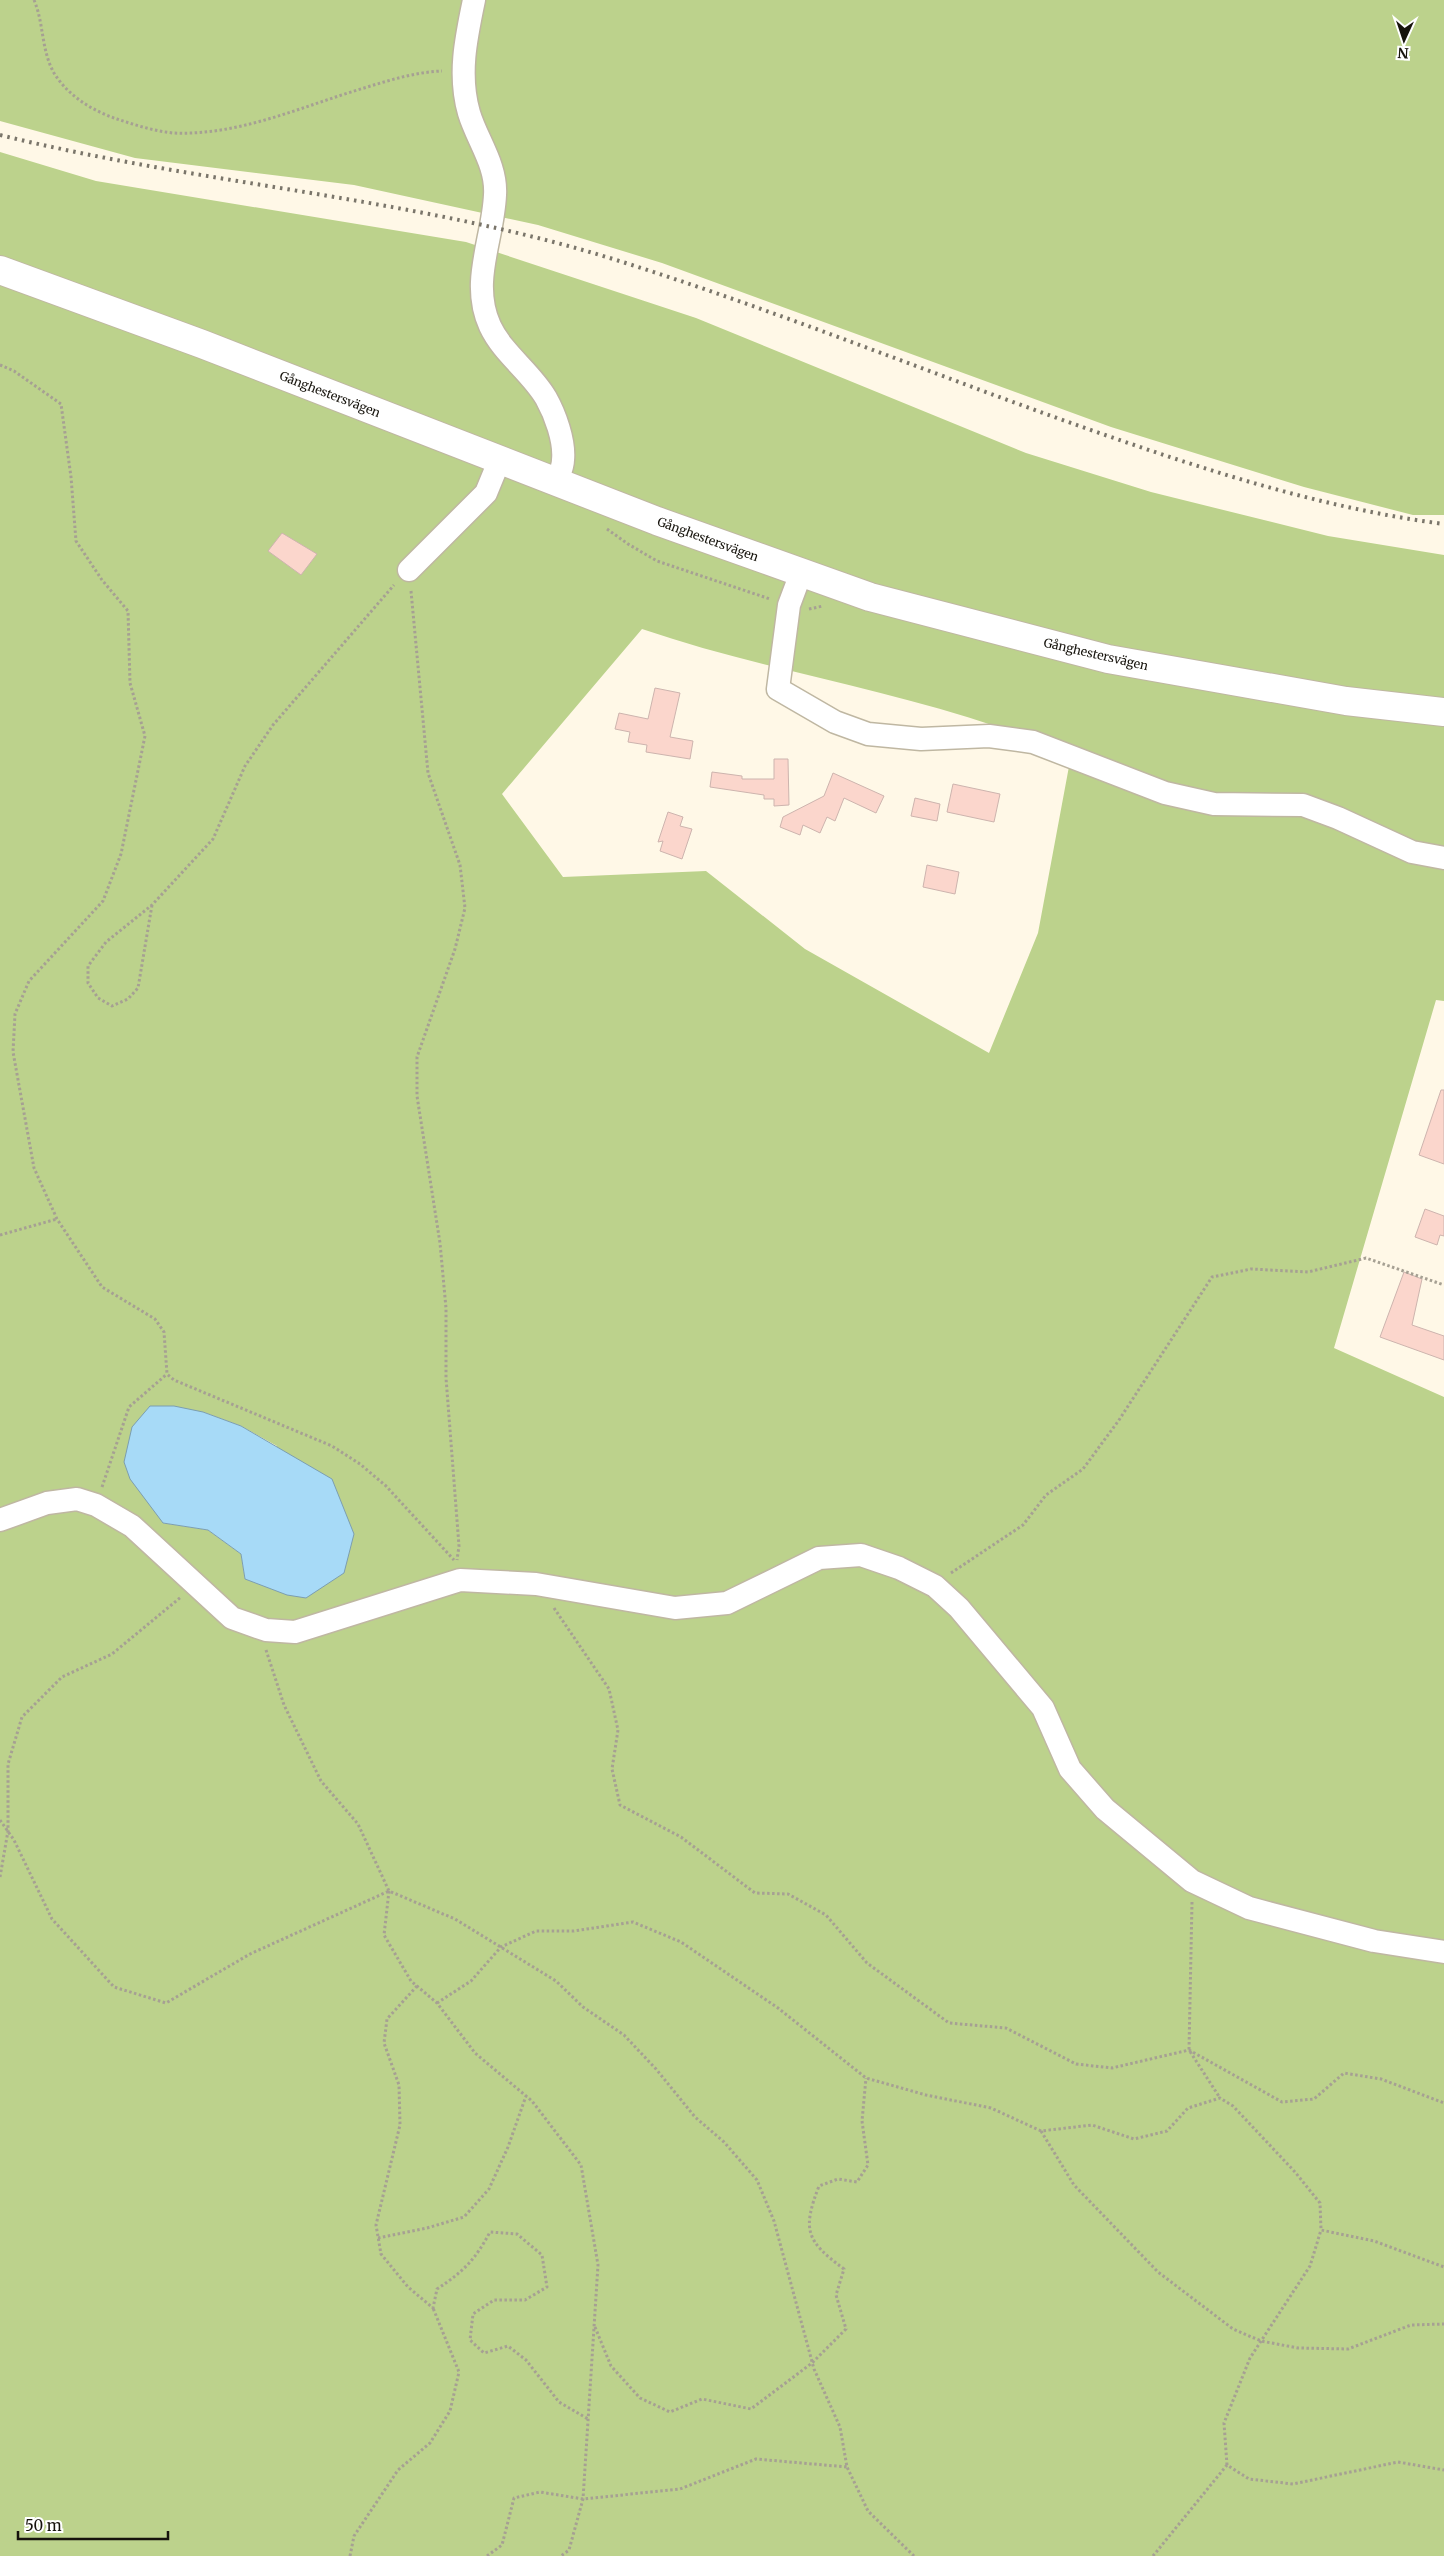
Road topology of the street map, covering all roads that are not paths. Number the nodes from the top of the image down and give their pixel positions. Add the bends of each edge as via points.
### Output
1 (474, 0) edge
2 (0, 270) edge
3 (500, 460) junction
4 (557, 482) junction
5 (409, 570) road end
6 (801, 573) junction
7 (1444, 712) edge
8 (1444, 858) edge
9 (0, 1520) edge
10 (1444, 1952) edge

1 - 4 street via 465,46 464,93 494,177 495,194 482,263 485,310 496,339 546,398 563,448
2 - 3 street, Gånghestersvägen via 202,344
3 - 4 street, Gånghestersvägen
3 - 5 street via 486,493
4 - 6 street, Gånghestersvägen
6 - 7 street, Gånghestersvägen via 870,597 1108,659 1346,701
6 - 8 street via 789,605 778,688 835,722 868,734 903,738 989,736 1033,742 1165,793 1214,804 1303,805 1412,852
9 - 10 street via 47,1503 77,1499 96,1505 132,1526 232,1618 266,1630 296,1632 460,1580 536,1584 675,1608 728,1603 820,1558 861,1556 899,1568 935,1586 959,1608 1043,1708 1070,1768 1105,1809 1192,1881 1249,1908 1374,1941

